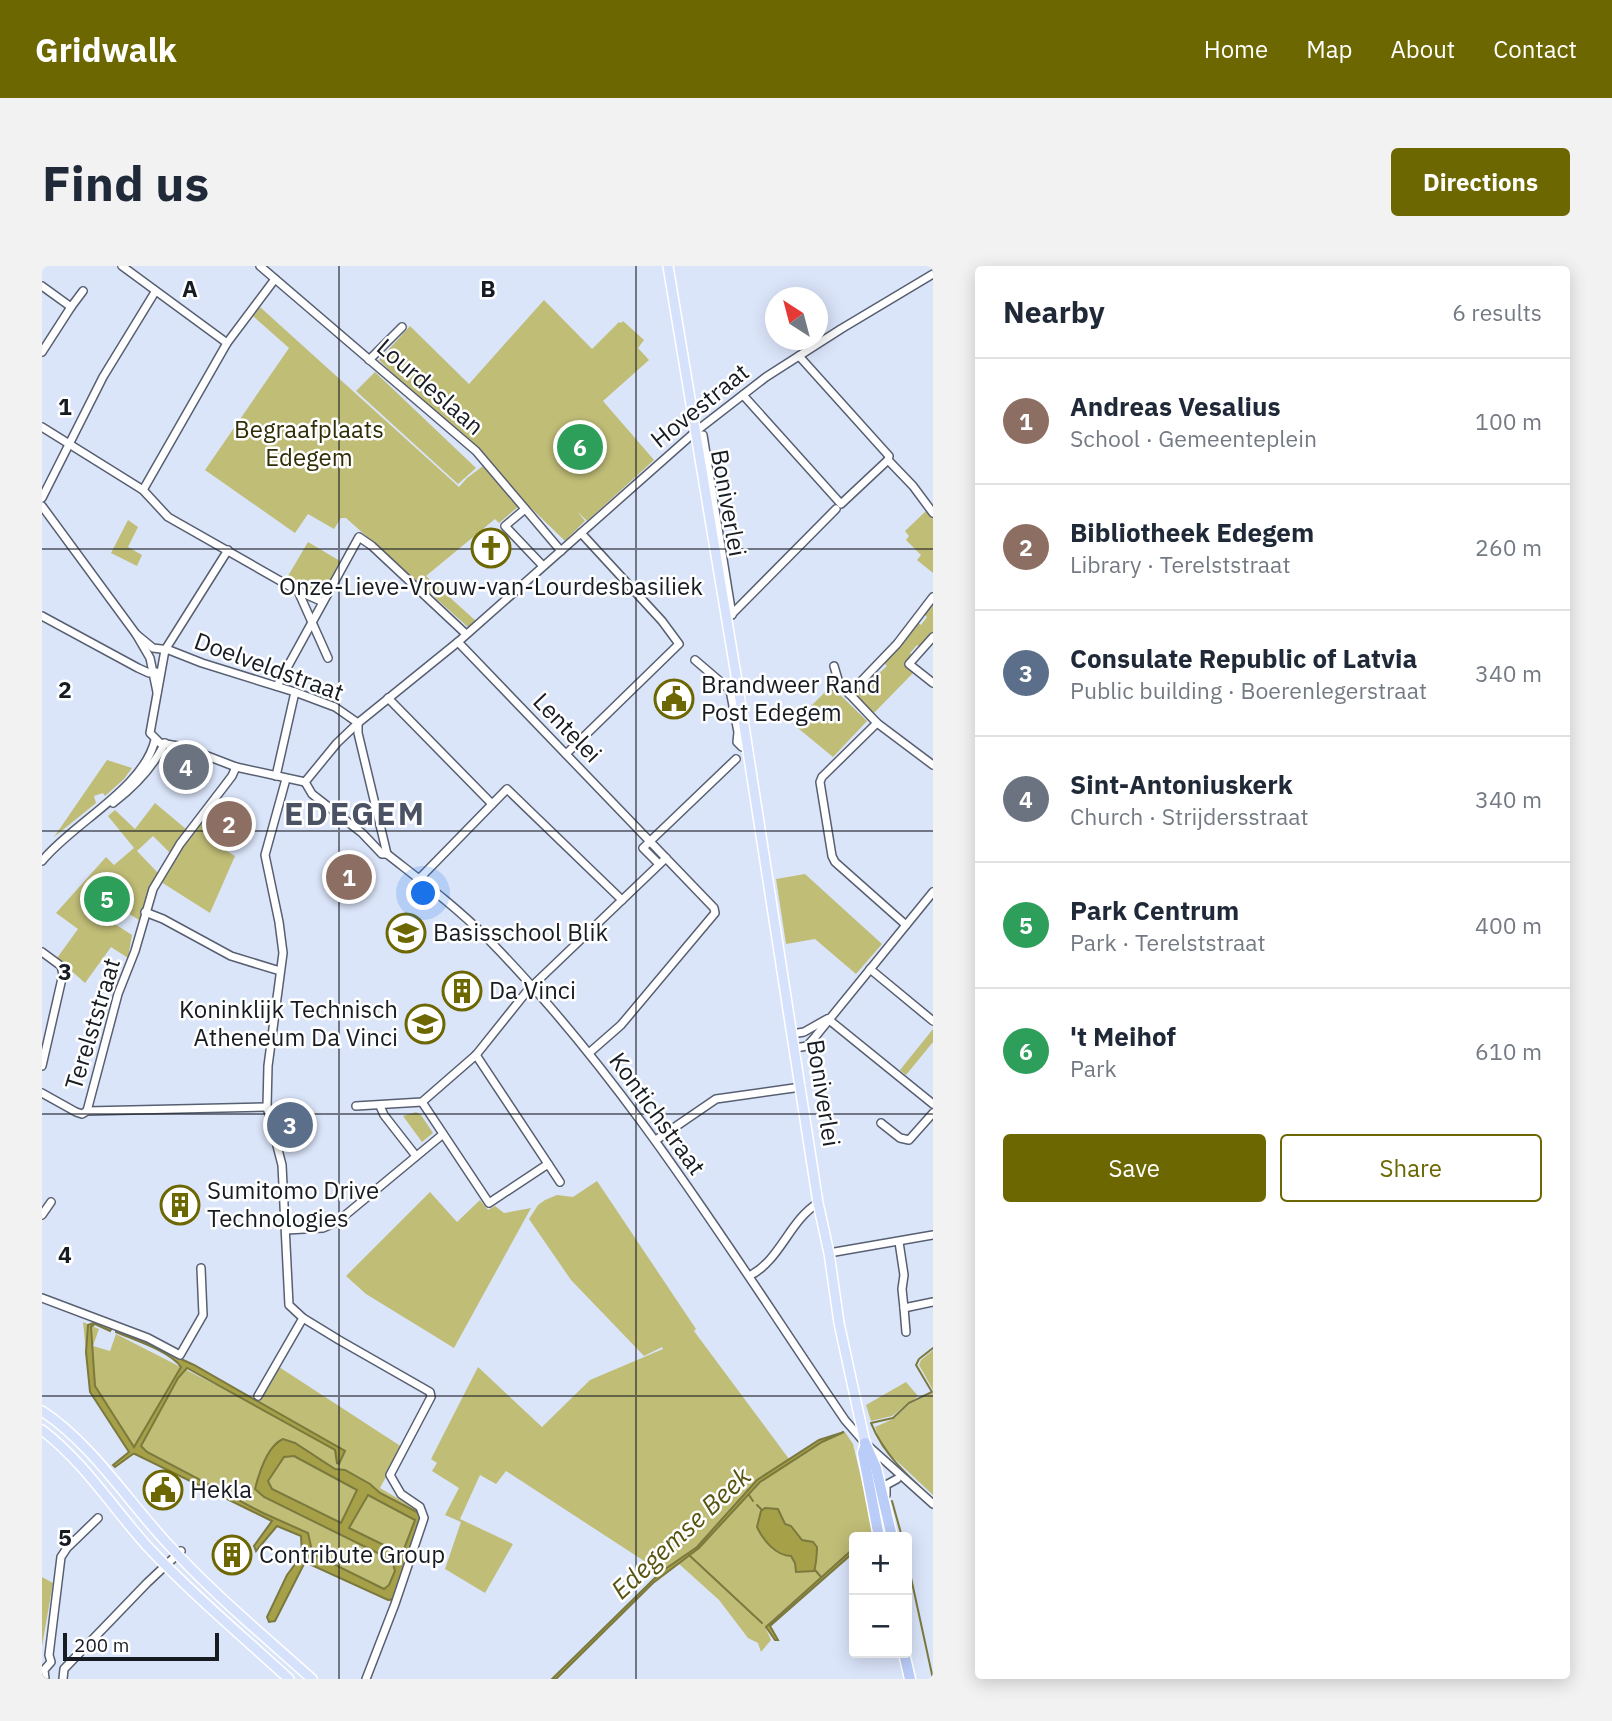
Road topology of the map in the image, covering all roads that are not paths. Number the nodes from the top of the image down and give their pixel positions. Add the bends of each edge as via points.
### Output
1 (122, 266) edge
2 (260, 266) edge
3 (667, 266) edge
4 (933, 274) edge
5 (275, 279) junction
6 (42, 286) edge
7 (83, 291) dead end
8 (155, 292) junction
9 (71, 307) junction
10 (402, 327) dead end
11 (227, 343) junction
12 (42, 352) edge
13 (799, 356) junction
14 (369, 360) junction
15 (743, 395) junction
16 (42, 426) edge
17 (699, 434) junction
18 (70, 443) junction
19 (888, 460) junction
20 (144, 489) junction
21 (42, 498) edge
22 (42, 506) edge
23 (839, 507) junction
24 (525, 509) junction
25 (933, 513) edge
26 (581, 533) junction
27 (228, 550) junction
28 (561, 551) junction
29 (543, 566) junction
30 (298, 590) junction
31 (933, 597) edge
32 (323, 602) junction
33 (42, 616) edge
34 (729, 617) junction
35 (313, 620) junction
36 (136, 634) junction
37 (466, 634) junction
38 (933, 638) edge
39 (458, 642) junction
40 (165, 650) junction
41 (328, 658) dead end
42 (150, 659) junction
43 (695, 660) dead end
44 (834, 666) dead end
45 (138, 668) junction
46 (163, 670) junction
47 (154, 673) junction
48 (933, 683) edge
49 (277, 686) junction
50 (734, 688) junction
51 (295, 692) junction
52 (157, 693) junction
53 (849, 694) junction
54 (388, 698) junction
55 (358, 723) junction
56 (877, 723) junction
57 (160, 740) junction
58 (566, 754) junction
59 (736, 759) dead end
60 (933, 765) edge
61 (236, 767) junction
62 (276, 776) junction
63 (286, 779) junction
64 (305, 782) junction
65 (492, 804) junction
66 (649, 842) junction
67 (387, 854) junction
68 (666, 858) junction
69 (42, 861) edge
70 (659, 864) junction
71 (419, 879) junction
72 (933, 892) edge
73 (622, 900) junction
74 (145, 912) junction
75 (906, 925) junction
76 (220, 950) junction
77 (42, 952) edge
78 (216, 959) dead end
79 (870, 969) junction
80 (280, 971) junction
81 (531, 987) junction
82 (828, 1018) junction
83 (933, 1021) edge
84 (792, 1034) junction
85 (795, 1048) junction
86 (589, 1053) junction
87 (476, 1055) junction
88 (42, 1066) edge
89 (800, 1087) junction
90 (42, 1094) edge
91 (422, 1102) junction
92 (933, 1104) edge
93 (356, 1106) dead end
94 (380, 1106) junction
95 (267, 1107) junction
96 (87, 1111) junction
97 (933, 1113) edge
98 (881, 1124) dead end
99 (442, 1135) junction
100 (656, 1140) junction
101 (416, 1156) junction
102 (548, 1164) junction
103 (560, 1182) dead end
104 (51, 1202) dead end
105 (818, 1203) junction
106 (42, 1215) edge
107 (286, 1230) junction
108 (933, 1235) edge
109 (899, 1242) junction
110 (829, 1253) junction
111 (201, 1268) dead end
112 (749, 1276) junction
113 (42, 1298) edge
114 (933, 1302) edge
115 (904, 1308) junction
116 (303, 1318) junction
117 (906, 1332) dead end
118 (258, 1396) dead end
119 (858, 1409) junction
120 (42, 1410) edge
121 (845, 1420) junction
122 (42, 1430) edge
123 (864, 1448) junction
124 (897, 1479) junction
125 (933, 1504) edge
126 (886, 1506) junction
127 (933, 1510) edge
128 (98, 1518) dead end
129 (877, 1532) edge
130 (891, 1532) edge
131 (179, 1553) junction
132 (164, 1568) junction
133 (905, 1658) edge
134 (51, 1662) junction
135 (64, 1669) junction
136 (46, 1679) edge
137 (63, 1679) edge
138 (289, 1679) edge
139 (312, 1679) edge
140 (366, 1679) edge
141 (910, 1679) edge

1 - 8 street
2 - 5 street, Lourdeslaan
3 - 17 main road, Boniverlei
4 - 13 street, Hovestraat
5 - 11 street
5 - 14 street, Lourdeslaan
6 - 9 street
7 - 9 street
8 - 11 street
8 - 18 street via 103,377
9 - 12 street
10 - 14 street
11 - 20 street
13 - 15 street, Hovestraat
13 - 19 street
14 - 24 street, Lourdeslaan via 475,451
15 - 17 street, Hovestraat
15 - 23 street
16 - 18 street
17 - 26 street, Hovestraat
17 - 34 main road, Boniverlei
18 - 20 street
18 - 21 street
19 - 23 street
19 - 25 street
20 - 27 street via 168,517
22 - 36 street
23 - 34 street
24 - 28 street, Lourdeslaan
24 - 29 street via 505,526
26 - 28 street, Hovestraat
26 - 58 street via 679,644
27 - 30 street
27 - 40 street
28 - 29 street, Hovestraat
29 - 37 street, Hovestraat
30 - 32 street
30 - 35 street
31 - 53 street via 897,644
32 - 35 street
32 - 37 street via 359,537
33 - 45 street
34 - 50 main road, Boniverlei
35 - 41 street
35 - 49 street
36 - 40 street, Doelveldstraat via 153,648
36 - 42 street
37 - 39 street, Hovestraat
38 - 48 street via 909,664
39 - 54 street, Hovestraat
39 - 58 street, Lentelei
40 - 42 street via 156,650
40 - 46 street
40 - 49 street, Doelveldstraat
42 - 45 street
42 - 47 street
43 - 50 street
44 - 53 street via 836,685
45 - 47 street
46 - 47 street
46 - 52 street
47 - 52 street
49 - 51 street, Doelveldstraat
50 - 84 main road, Boniverlei
51 - 55 street, Doelveldstraat via 335,707
51 - 62 street
52 - 57 street via 151,724
53 - 56 street
54 - 55 street, Hovestraat
54 - 65 street
55 - 64 street, Hovestraat
55 - 67 street
56 - 60 street
56 - 75 street via 820,782 835,862
57 - 61 street
57 - 69 street via 145,769 122,796 95,812
58 - 66 street, Lentelei
59 - 66 street
61 - 62 street
61 - 74 street, Terelststraat via 162,874
62 - 63 street
63 - 64 street
63 - 80 street via 265,855 281,932
64 - 67 street, Kontichstraat via 312,793
65 - 71 street
65 - 73 street via 507,789
66 - 68 street, Lentelei
66 - 70 street, Lentelei via 643,848
67 - 71 street, Kontichstraat
68 - 70 street
68 - 86 street, Lentelei via 715,913 621,1026
70 - 73 street
71 - 81 street, Kontichstraat via 484,935
72 - 75 street
73 - 81 street
74 - 76 street
74 - 96 street, Terelststraat
75 - 79 street
76 - 78 street
76 - 80 street
77 - 88 street via 61,966 63,974
79 - 82 street
79 - 83 street
80 - 95 street
81 - 86 street, Kontichstraat
81 - 87 street
82 - 84 street
82 - 85 street via 807,1046
82 - 92 street
84 - 85 main road, Boniverlei
85 - 89 main road, Boniverlei
86 - 100 street, Kontichstraat
87 - 91 street
87 - 102 street
89 - 100 street via 716,1099
89 - 105 main road, Boniverlei
90 - 96 street via 76,1112
91 - 94 street
91 - 99 street
93 - 94 street
94 - 101 street
95 - 96 street
95 - 107 street via 281,1157
97 - 98 street via 909,1140
99 - 101 street
99 - 102 street via 489,1203
100 - 112 street, Kontichstraat
101 - 107 street via 337,1222 323,1228
102 - 103 street
104 - 106 street
105 - 110 main road, Boniverlei
105 - 112 street via 769,1261
107 - 116 street via 289,1306
108 - 109 street
109 - 110 street
109 - 115 street
110 - 119 main road, Boniverlei
111 - 113 street via 203,1315 180,1355
112 - 121 street, Kontichstraat
114 - 115 street
115 - 117 street
116 - 118 street
116 - 140 street via 431,1397 390,1475 401,1494 420,1507 424,1518
119 - 121 street via 853,1418
119 - 123 main road, Boniverlei
120 - 131 main road via 81,1443
121 - 123 street, Kontichstraat
122 - 132 main road via 74,1458
123 - 124 street
123 - 125 street
123 - 126 highway, Boniverlei via 876,1468
123 - 129 highway, Boniverlei
124 - 126 street via 886,1485
124 - 127 street
126 - 130 highway, Boniverlei
128 - 134 street via 61,1557
131 - 132 street
131 - 139 main road
132 - 135 street
132 - 138 main road
133 - 141 highway
134 - 135 street
134 - 136 street via 44,1670
135 - 137 street

